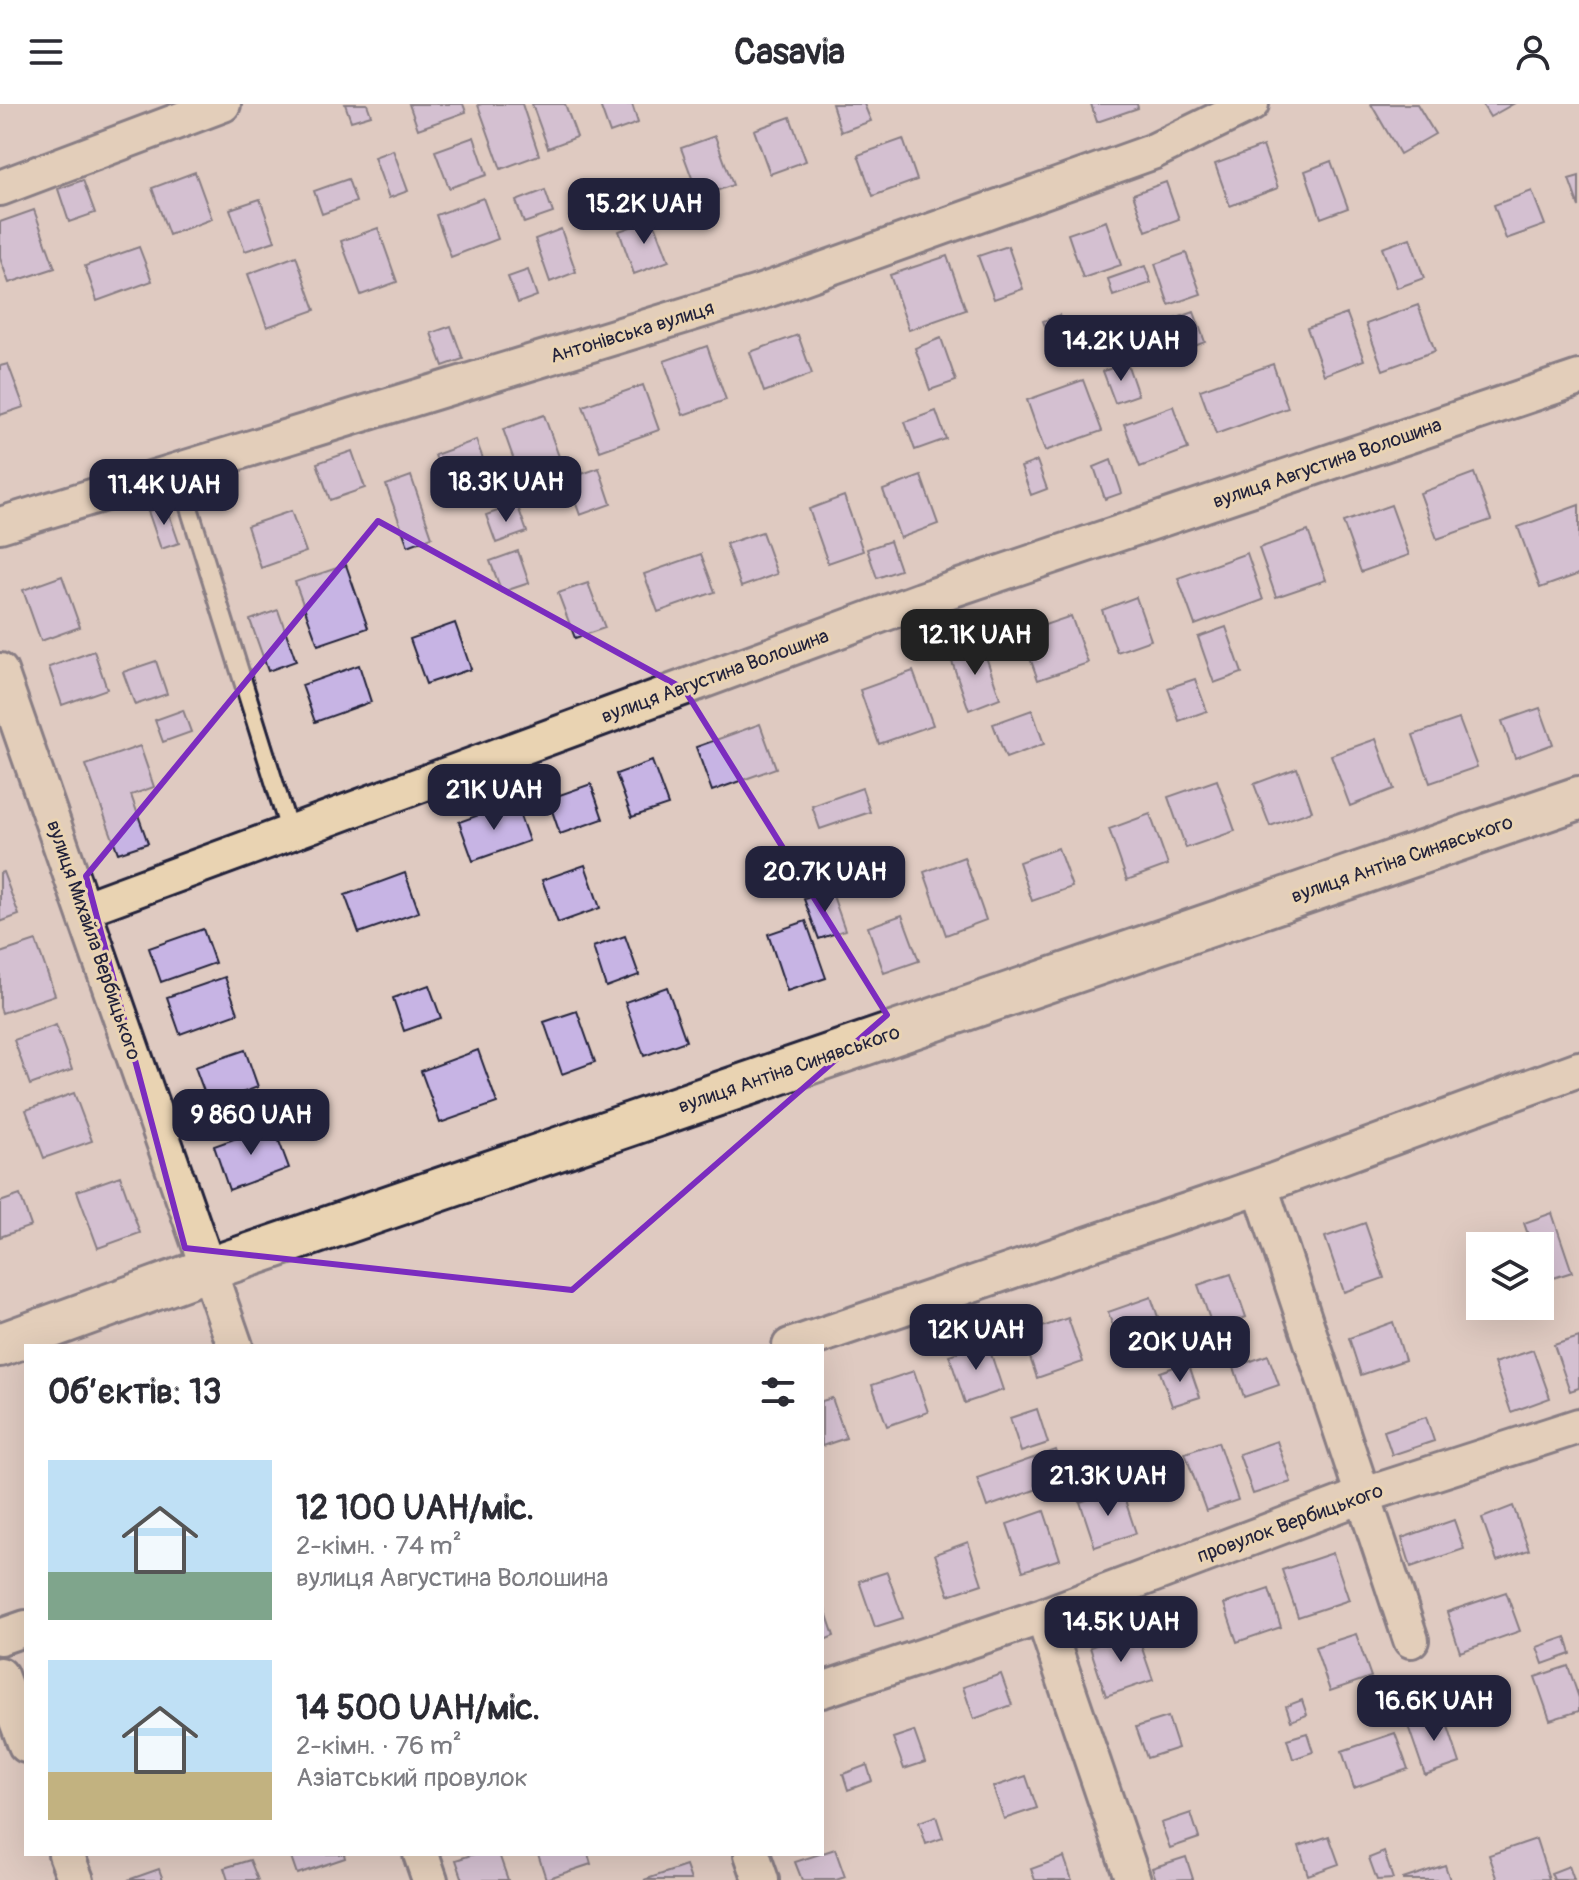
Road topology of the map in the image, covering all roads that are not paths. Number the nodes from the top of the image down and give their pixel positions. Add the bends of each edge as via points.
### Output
1 (223, 104) edge
2 (1251, 104) edge
3 (0, 188) edge
4 (1579, 378) edge
5 (178, 472) junction
6 (0, 525) edge
7 (0, 671) edge
8 (1579, 798) edge
9 (290, 833) junction
10 (83, 909) junction
11 (1579, 1069) edge
12 (1260, 1186) junction
13 (209, 1269) junction
14 (234, 1344) edge
15 (796, 1344) edge
16 (0, 1345) edge
17 (1579, 1426) edge
18 (1362, 1496) junction
19 (1043, 1616) junction
20 (24, 1629) edge
21 (0, 1637) edge
22 (1411, 1640) dead end
23 (0, 1675) edge
24 (824, 1689) edge
25 (24, 1740) edge
26 (67, 1856) edge
27 (422, 1856) edge
28 (753, 1856) edge
29 (76, 1880) edge
30 (430, 1880) edge
31 (761, 1880) edge
32 (1133, 1880) edge

1 - 3 street
2 - 5 street, Антонівська вулиця via 1152,152 761,292
4 - 9 street, вулиця Августина Волошина via 921,600
5 - 6 street, Антонівська вулиця
5 - 9 lane
7 - 10 street, вулиця Михайла Вербицького
8 - 13 street, вулиця Антіна Синявського
9 - 10 street, вулиця Августина Волошина
10 - 13 street, вулиця Михайла Вербицького
11 - 12 street
12 - 15 street
12 - 18 street
13 - 14 street, вулиця Михайла Вербицького
13 - 16 street, вулиця Антіна Синявського
17 - 18 street, провулок Вербицького
18 - 19 street, провулок Вербицького
18 - 22 street
19 - 24 street, провулок Вербицького
19 - 32 street
20 - 21 street
23 - 25 street
26 - 29 street
27 - 30 street
28 - 31 street

